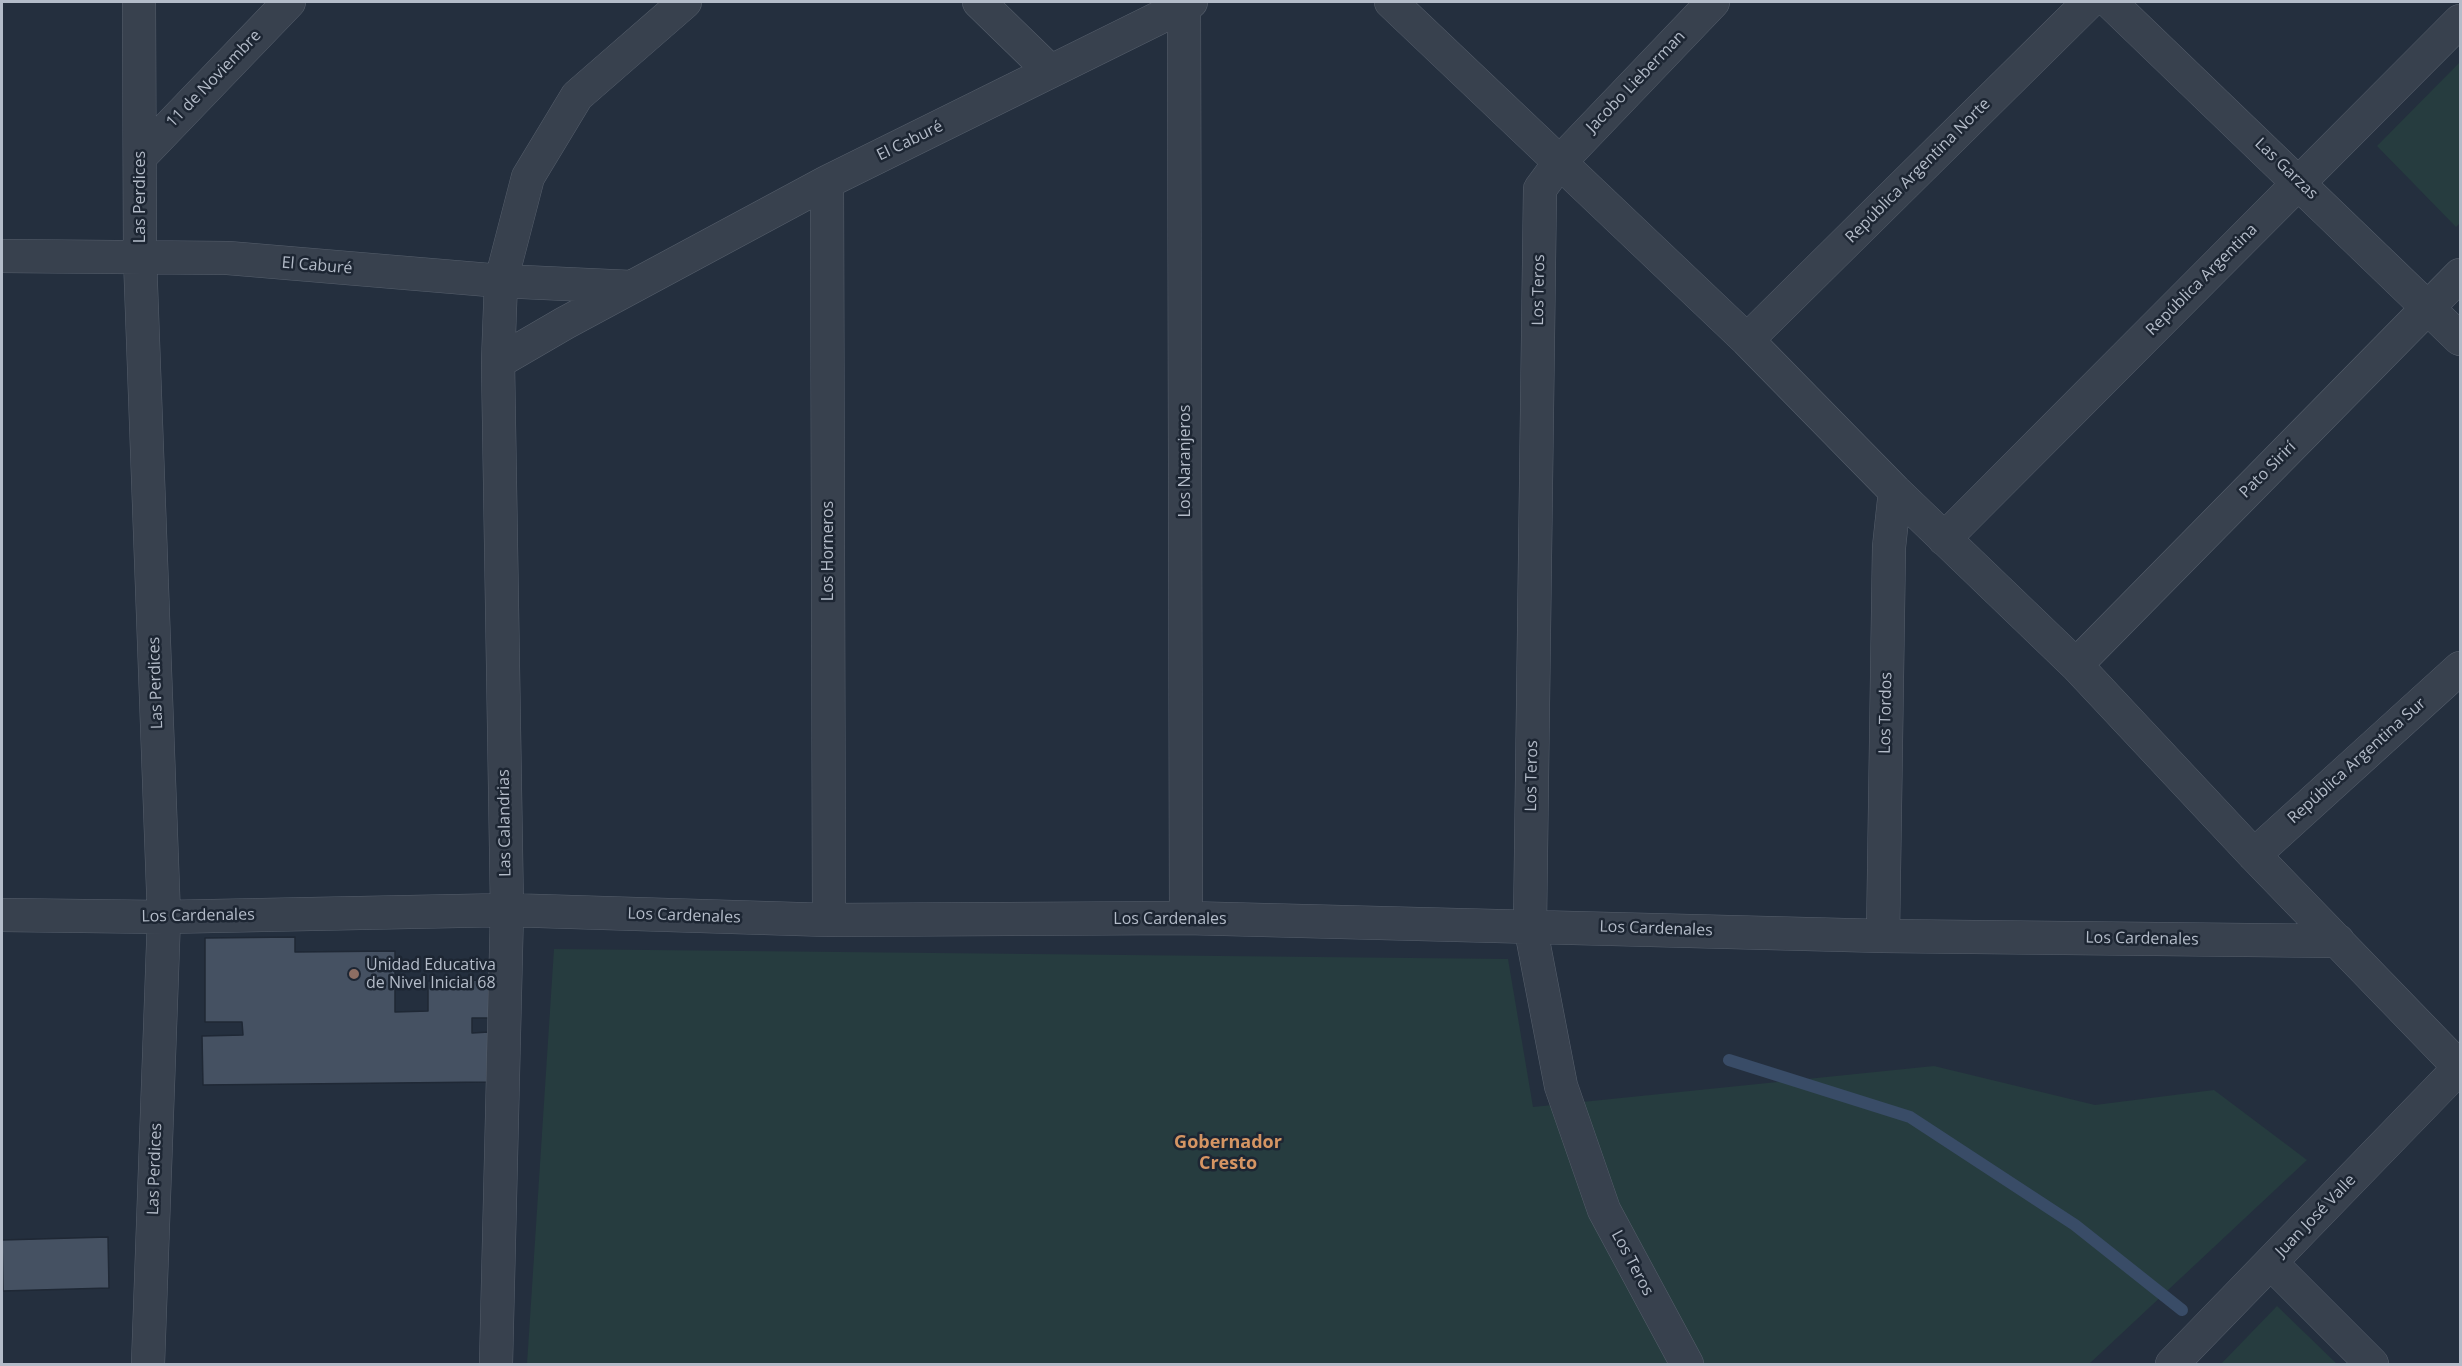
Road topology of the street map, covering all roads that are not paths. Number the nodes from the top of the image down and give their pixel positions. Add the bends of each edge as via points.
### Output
1 (139, 2) edge
2 (289, 2) edge
3 (685, 2) edge
4 (979, 2) edge
5 (1391, 2) edge
6 (1713, 2) edge
7 (2089, 2) edge
8 (2110, 2) edge
9 (1188, 3) edge
10 (2460, 21) edge
11 (1050, 71) junction
12 (140, 156) junction
13 (1560, 162) junction
14 (827, 182) junction
15 (2300, 182) junction
16 (2, 256) edge
17 (140, 258) junction
18 (2460, 275) edge
19 (501, 281) junction
20 (631, 287) junction
21 (2428, 307) junction
22 (2460, 339) edge
23 (1747, 340) junction
24 (498, 362) junction
25 (1895, 491) junction
26 (1944, 538) junction
27 (2076, 665) junction
28 (2460, 668) edge
29 (2254, 855) junction
30 (507, 910) junction
31 (2, 915) edge
32 (164, 917) junction
33 (1186, 918) junction
34 (829, 920) junction
35 (1530, 925) junction
36 (1883, 936) junction
37 (2338, 941) junction
38 (2460, 1068) edge
39 (2271, 1263) junction
40 (148, 1365) edge
41 (496, 1365) edge
42 (1687, 1365) edge
43 (2172, 1365) edge
44 (2372, 1365) edge

1 - 12 street, Las Perdices
2 - 12 street, 11 de Noviembre
3 - 19 street, Las Calandrias via 577,96 528,177
4 - 11 street
5 - 13 street
6 - 13 street, Jacobo Lieberman
7 - 23 street, República Argentina Norte
8 - 15 street, Las Garzas
9 - 11 street, El Caburé
9 - 33 street, Los Naranjeros
10 - 15 street, República Argentina
11 - 14 street, El Caburé
12 - 17 street, Las Perdices
13 - 23 street
13 - 35 street, Los Teros via 1540,189
14 - 20 street, El Caburé
14 - 34 street, Los Horneros
15 - 21 street, Las Garzas
15 - 26 street, República Argentina
16 - 17 street, El Caburé
17 - 19 street, El Caburé via 228,258
17 - 32 street, Las Perdices
18 - 21 street, Pato Sirirí
19 - 20 street, El Caburé
19 - 24 street, Las Calandrias
20 - 24 street, El Caburé
21 - 22 street, Las Garzas
21 - 27 street, Pato Sirirí
23 - 25 street
24 - 30 street, Las Calandrias
25 - 26 street
25 - 36 street, Los Tordos via 1889,547
26 - 27 street
27 - 29 street
28 - 29 street, República Argentina Sur
29 - 37 street
30 - 32 street, Los Cardenales
30 - 34 street, Los Cardenales
30 - 41 street, Las Calandrias
31 - 32 street, Los Cardenales
32 - 40 street, Las Perdices
33 - 34 street, Los Cardenales
33 - 35 street, Los Cardenales
35 - 36 street, Los Cardenales
35 - 42 street, Los Teros via 1561,1086 1604,1210
36 - 37 street, Los Cardenales
37 - 38 street
38 - 39 street, Juan José Valle
39 - 43 street, Juan José Valle
39 - 44 street

